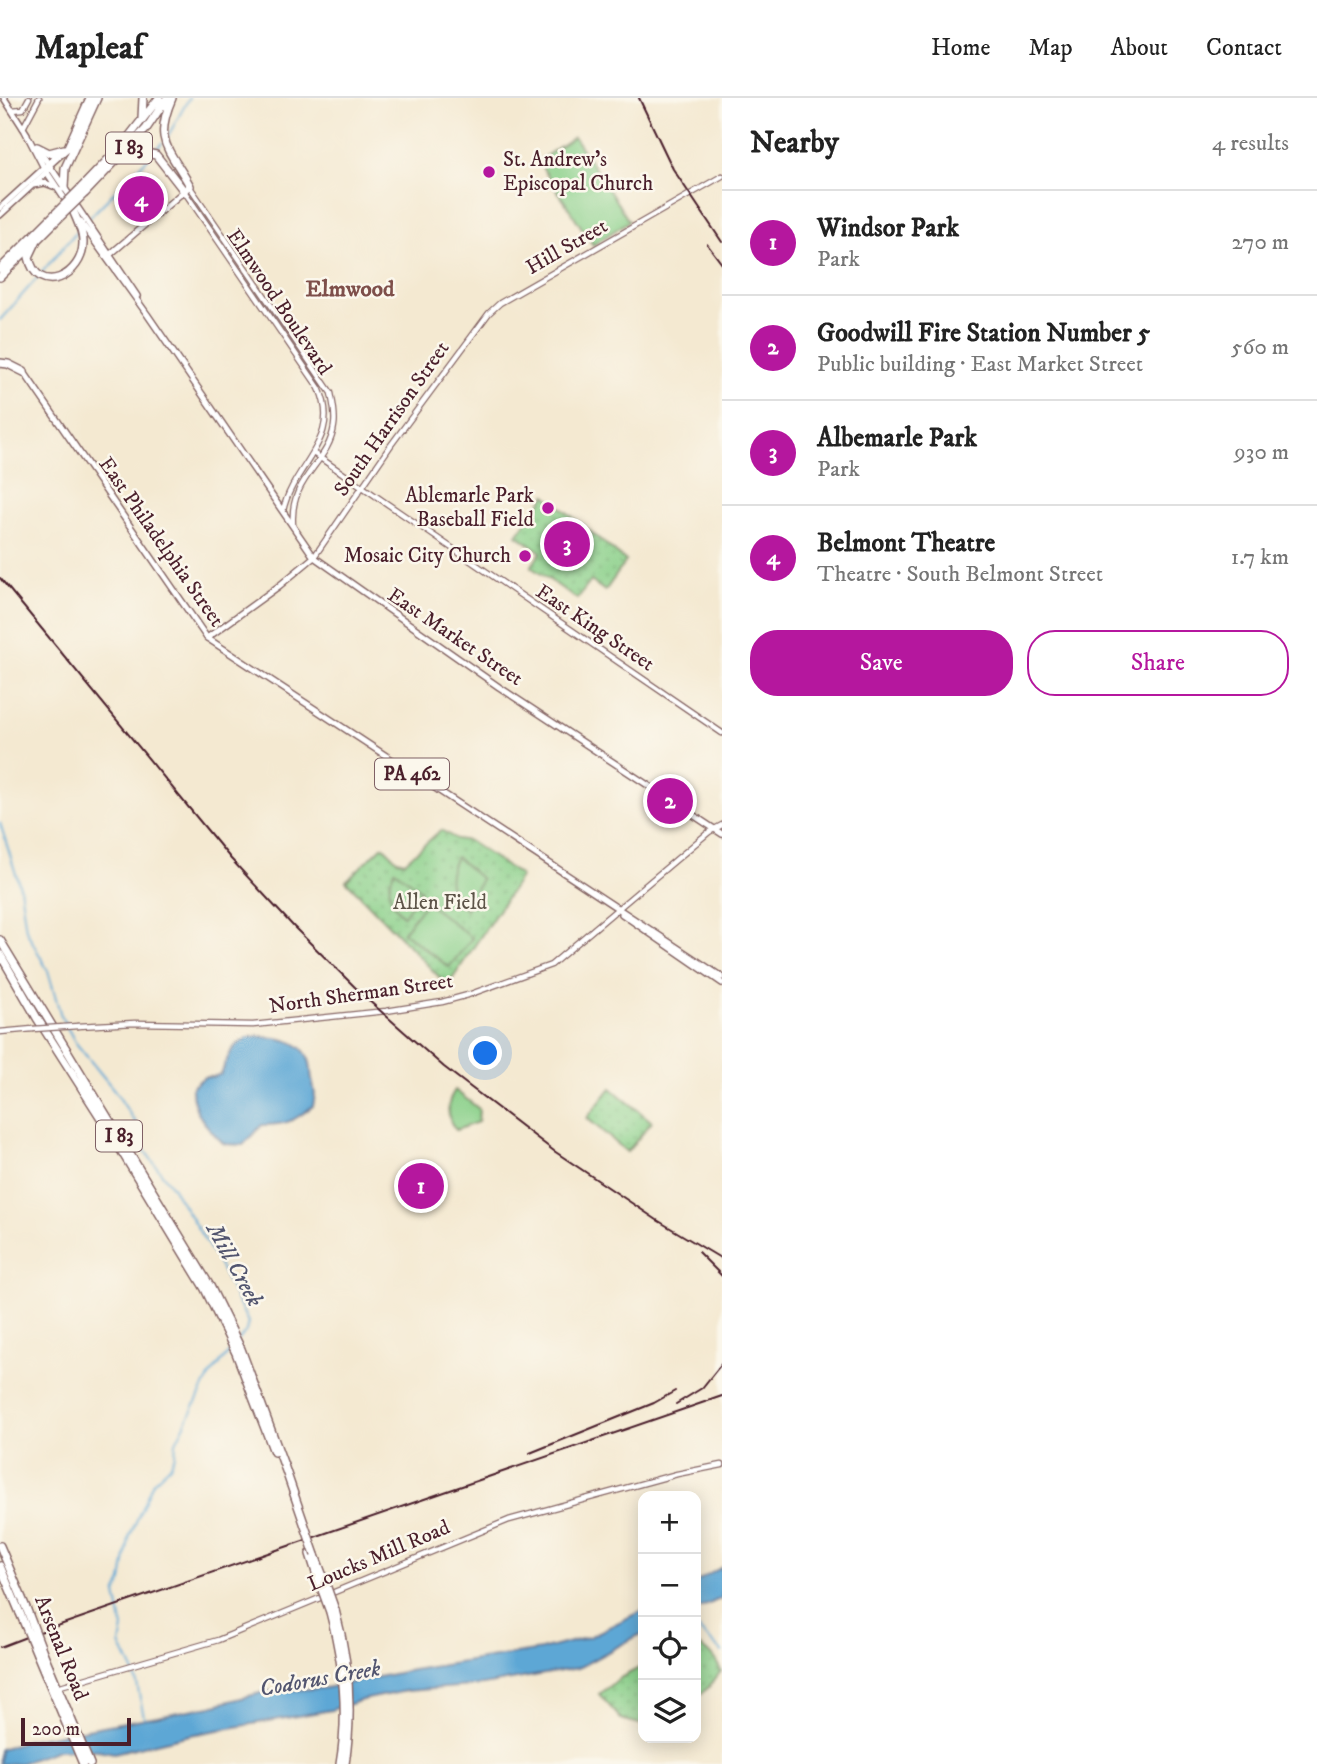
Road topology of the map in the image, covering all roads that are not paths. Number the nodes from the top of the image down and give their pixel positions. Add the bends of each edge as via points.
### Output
1 (4, 98) edge
2 (29, 98) edge
3 (39, 98) edge
4 (90, 98) edge
5 (97, 98) edge
6 (143, 98) edge
7 (159, 98) edge
8 (170, 98) edge
9 (12, 110) junction
10 (141, 123) junction
11 (24, 130) junction
12 (37, 147) junction
13 (68, 147) junction
14 (47, 168) junction
15 (106, 172) junction
16 (722, 176) edge
17 (30, 186) junction
18 (187, 188) junction
19 (62, 190) junction
20 (83, 190) junction
21 (0, 208) edge
22 (77, 214) joint
23 (0, 215) edge
24 (57, 216) junction
25 (85, 227) junction
26 (37, 240) junction
27 (108, 256) junction
28 (0, 269) edge
29 (0, 277) edge
30 (500, 303) joint
31 (0, 363) edge
32 (24, 372) joint
33 (313, 453) junction
34 (319, 458) junction
35 (362, 488) junction
36 (283, 511) junction
37 (293, 526) junction
38 (314, 557) junction
39 (308, 562) junction
40 (338, 576) junction
41 (207, 638) junction
42 (722, 733) edge
43 (722, 825) edge
44 (715, 829) junction
45 (722, 834) edge
46 (617, 910) junction
47 (0, 940) edge
48 (0, 954) edge
49 (722, 977) edge
50 (722, 983) edge
51 (0, 1032) edge
52 (232, 1339) junction
53 (722, 1465) edge
54 (0, 1546) edge
55 (0, 1566) edge
56 (23, 1612) junction
57 (55, 1687) junction
58 (60, 1702) junction
59 (345, 1746) junction
60 (83, 1764) edge
61 (90, 1764) edge
62 (340, 1764) edge
63 (345, 1764) edge

1 - 9 main road
2 - 9 street via 23,109
3 - 11 street
4 - 13 highway
5 - 19 highway via 65,168
6 - 10 highway
7 - 10 highway, I 83
8 - 15 highway, I 83
8 - 18 highway via 162,129 165,146
9 - 11 main road
10 - 20 highway, I 83
11 - 12 main road
11 - 14 main road
12 - 13 highway via 49,153
12 - 14 main road
13 - 14 highway
14 - 17 main road
14 - 19 main road
14 - 21 main road
15 - 18 highway via 127,154 141,151 160,158
15 - 20 highway, I 83
16 - 30 street, Hill Street
17 - 19 main road via 45,183
17 - 23 main road
18 - 27 main road
18 - 33 street, Elmwood Boulevard via 319,388 326,424
18 - 34 street, Elmwood Boulevard via 331,393 334,427
19 - 22 main road
20 - 24 highway, I 83, bridge
22 - 25 highway
24 - 26 highway, I 83
24 - 28 highway, I 83
25 - 26 highway via 78,263 66,275 47,279 34,272 29,257
25 - 27 main road, East Market Street
26 - 29 highway, I 83
27 - 36 main road, East Market Street
30 - 35 street, South Harrison Street via 477,326
31 - 32 highway
32 - 41 main road, East Philadelphia Street
33 - 34 street, East King Street
33 - 36 street, Elmwood Boulevard via 290,489
34 - 35 street, East King Street
34 - 37 street, Elmwood Boulevard via 296,492
35 - 38 street, South Harrison Street
35 - 42 street, East King Street
36 - 37 main road, East Market Street
37 - 38 main road, East Market Street
38 - 39 main road
38 - 40 main road, East Market Street
39 - 40 main road
39 - 41 main road
40 - 44 main road, East Market Street
41 - 46 main road, East Philadelphia Street / PA 462
43 - 44 street, North Sherman Street
44 - 45 main road, East Market Street
44 - 46 street, North Sherman Street
46 - 49 main road, East Philadelphia Street / PA 462
46 - 50 main road, East Philadelphia Street / PA 462
46 - 51 street, North Sherman Street, bridge via 548,967 442,1002 253,1025 135,1023
47 - 52 highway, I 83 via 210,1286
48 - 52 highway, I 83
52 - 59 highway, I 83, bridge via 332,1611 350,1706
53 - 57 street, Loucks Mill Road via 509,1520 218,1640
54 - 56 highway, Arsenal Road
55 - 56 highway, Arsenal Road
56 - 57 highway, Arsenal Road, bridge
57 - 58 highway, Arsenal Road
58 - 60 highway, Arsenal Road
58 - 61 highway, Arsenal Road
59 - 62 highway, I 83
59 - 63 highway, I 83

